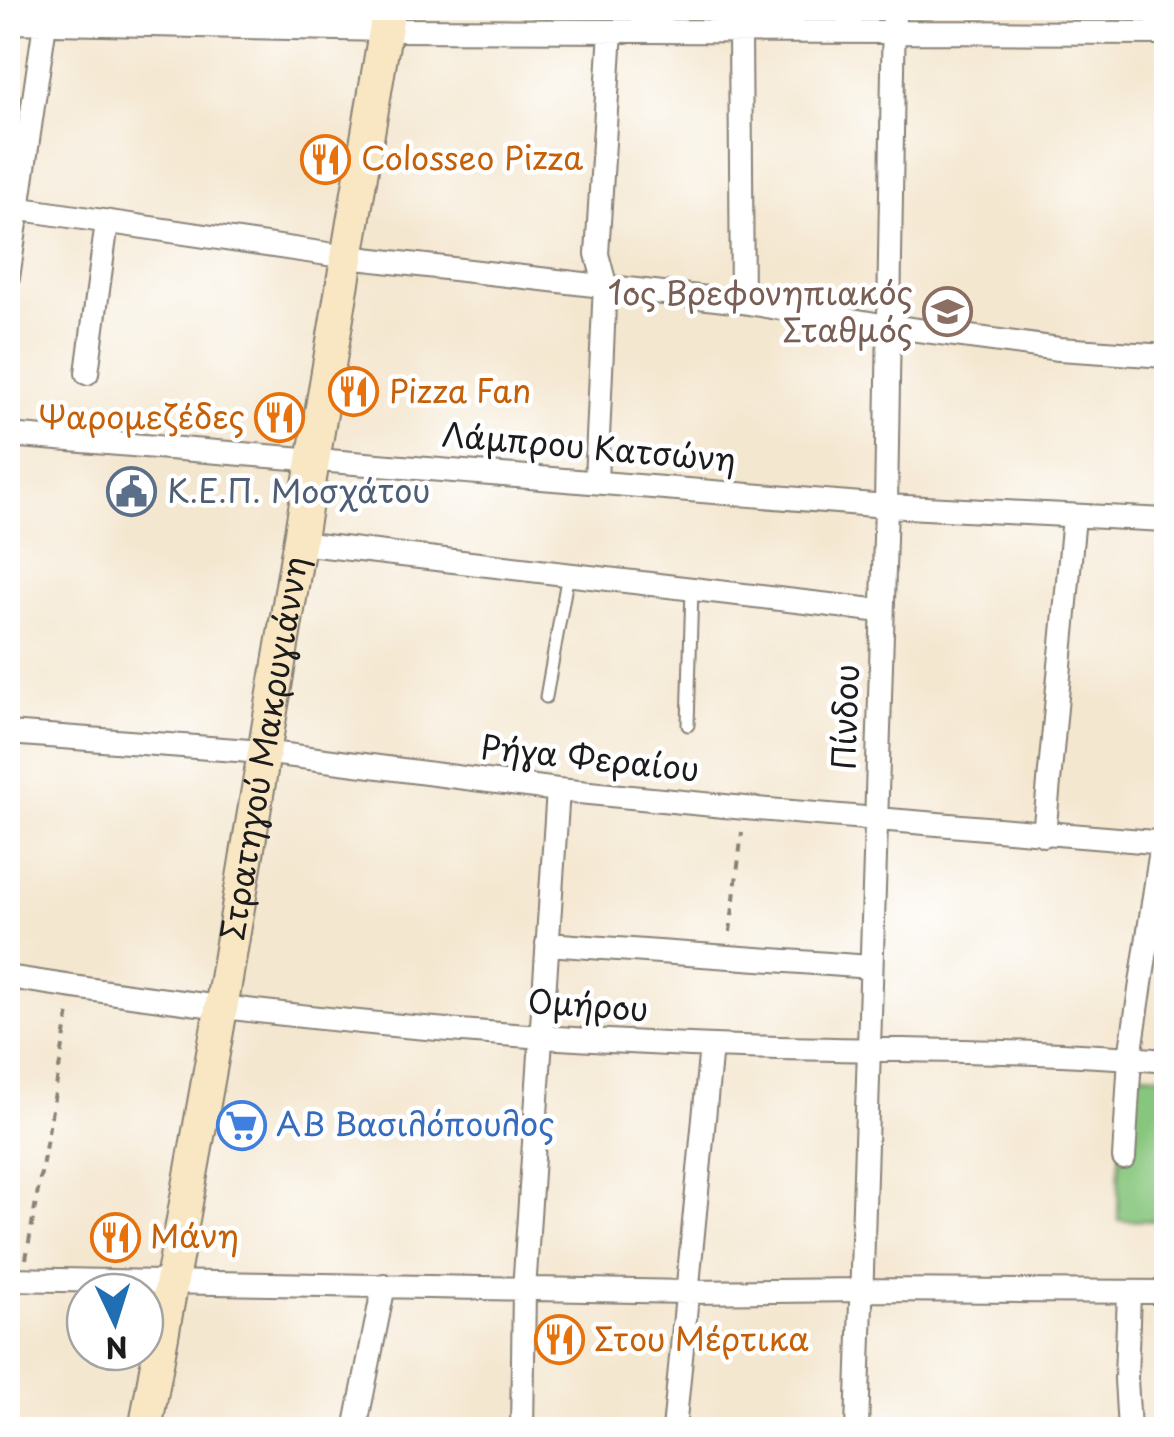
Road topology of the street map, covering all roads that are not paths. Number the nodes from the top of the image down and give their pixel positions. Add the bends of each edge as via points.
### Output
1 (996, 8) edge
2 (1136, 8) edge
3 (388, 19) edge
4 (893, 19) edge
5 (8, 22) edge
6 (45, 23) junction
7 (611, 31) junction
8 (740, 31) junction
9 (995, 32) junction
10 (1135, 33) junction
11 (1166, 33) edge
12 (12, 208) edge
13 (107, 222) junction
14 (348, 257) junction
15 (8, 278) edge
16 (606, 284) junction
17 (742, 291) junction
18 (888, 326) junction
19 (1166, 356) edge
20 (87, 373) dead end
21 (8, 435) edge
22 (314, 458) junction
23 (596, 481) junction
24 (886, 506) junction
25 (1074, 517) junction
26 (1166, 520) edge
27 (299, 542) junction
28 (568, 574) junction
29 (692, 588) junction
30 (882, 611) junction
31 (546, 697) dead end
32 (688, 725) dead end
33 (8, 732) edge
34 (264, 752) junction
35 (558, 790) junction
36 (874, 820) junction
37 (1044, 835) junction
38 (1164, 843) edge
39 (548, 944) junction
40 (871, 968) junction
41 (8, 977) edge
42 (221, 1008) junction
43 (541, 1037) junction
44 (712, 1046) junction
45 (869, 1051) junction
46 (1130, 1057) junction
47 (1166, 1061) edge
48 (1124, 1158) dead end
49 (15, 1279) edge
50 (172, 1281) junction
51 (384, 1285) junction
52 (524, 1290) junction
53 (862, 1290) junction
54 (687, 1292) junction
55 (1128, 1292) junction
56 (1166, 1292) edge
57 (146, 1430) edge
58 (355, 1430) edge
59 (522, 1430) edge
60 (674, 1430) edge
61 (857, 1430) edge
62 (1129, 1430) edge

1 - 9 street
2 - 10 street
3 - 6 street
3 - 7 street
3 - 14 main road, Στρατηγού Μακρυγιάννη
4 - 8 street
4 - 9 street
4 - 18 street, Πίνδου
5 - 6 street
6 - 12 street
7 - 8 street
7 - 16 street via 597,254
8 - 17 street
9 - 10 street
10 - 11 street
12 - 13 street
12 - 15 street
13 - 14 street
13 - 20 street
14 - 16 street
14 - 22 main road, Στρατηγού Μακρυγιάννη
16 - 17 street
16 - 23 street
17 - 18 street
18 - 19 street
18 - 24 street, Πίνδου
21 - 22 street, Λάμπρου Κατσώνη
22 - 23 street, Λάμπρου Κατσώνη
22 - 27 main road, Στρατηγού Μακρυγιάννη
23 - 24 street, Λάμπρου Κατσώνη
24 - 25 street, Λάμπρου Κατσώνη
24 - 30 street, Πίνδου
25 - 26 street, Λάμπρου Κατσώνη
25 - 37 street
27 - 28 street
27 - 34 main road, Στρατηγού Μακρυγιάννη
28 - 29 street
28 - 31 lane
29 - 30 street
29 - 32 lane
30 - 36 street, Πίνδου
33 - 34 street, Ρήγα Φεραίου
34 - 35 street, Ρήγα Φεραίου
34 - 42 main road, Στρατηγού Μακρυγιάννη
35 - 36 street, Ρήγα Φεραίου
35 - 39 street
36 - 37 street, Ρήγα Φεραίου
36 - 40 street, Πίνδου
37 - 38 street, Ρήγα Φεραίου
38 - 46 street
39 - 40 street
39 - 43 street
40 - 45 street, Πίνδου
41 - 42 street, Ομήρου
42 - 43 street, Ομήρου
42 - 50 main road, Στρατηγού Μακρυγιάννη
43 - 44 street, Ομήρου
43 - 52 street
44 - 45 street, Ομήρου
44 - 54 street
45 - 46 street, Ομήρου
45 - 53 street, Πίνδου
46 - 47 street, Ομήρου
46 - 48 street
49 - 50 street
50 - 51 street
50 - 57 main road, Στρατηγού Μακρυγιάννη
51 - 52 street
51 - 58 street
52 - 54 street
52 - 59 street
53 - 54 street
53 - 55 street
53 - 61 street, Πίνδου
54 - 60 street
55 - 56 street
55 - 62 street

